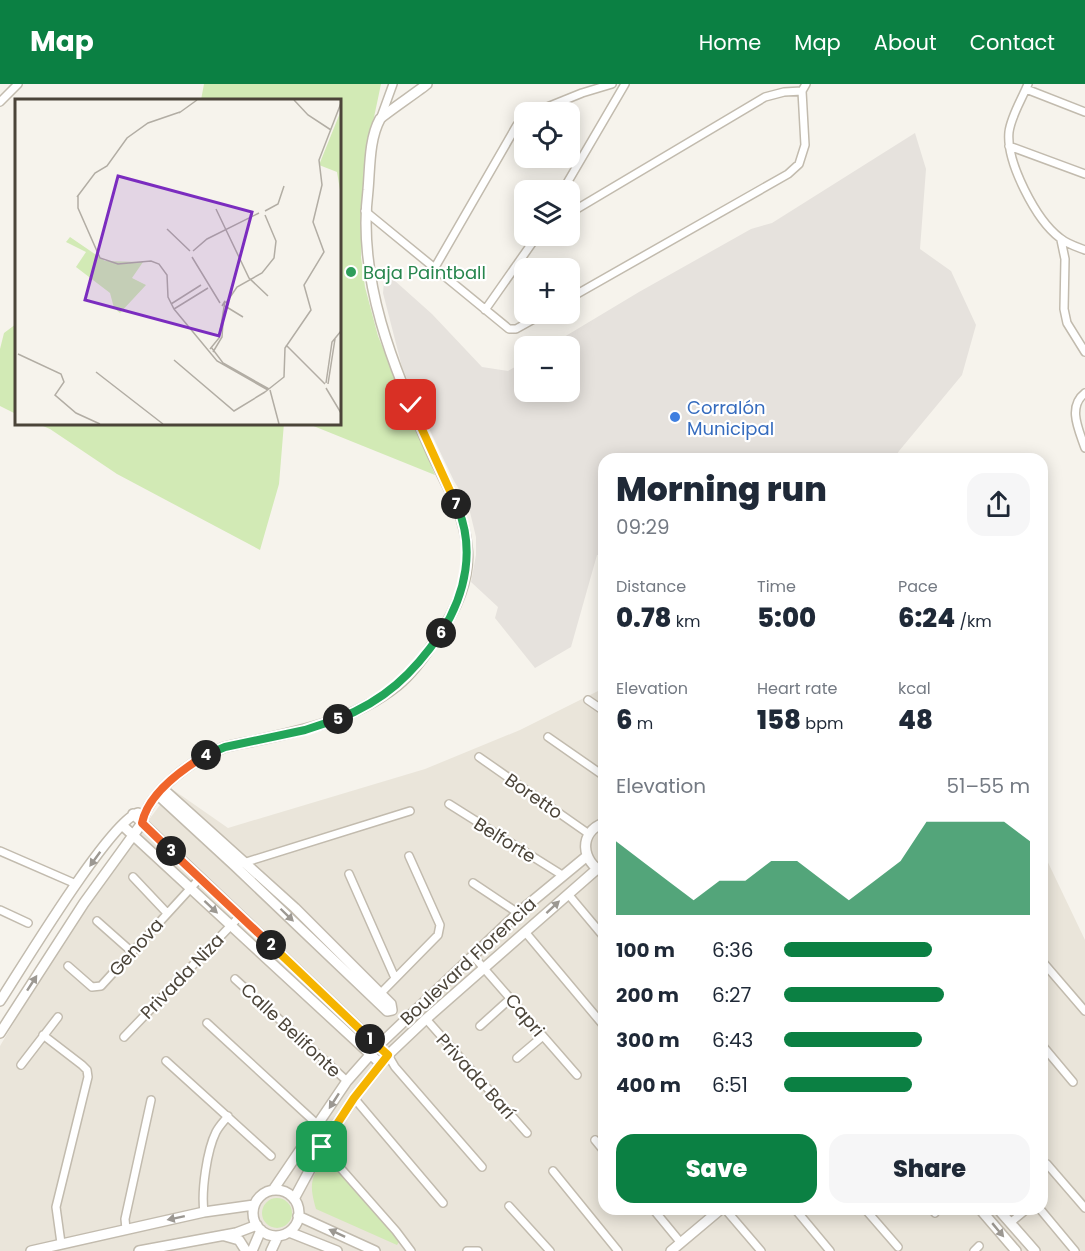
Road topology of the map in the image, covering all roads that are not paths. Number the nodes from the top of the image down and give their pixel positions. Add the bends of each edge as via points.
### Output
1 (18, 84) edge
2 (393, 84) edge
3 (427, 84) edge
4 (612, 84) edge
5 (625, 84) edge
6 (1027, 86) edge
7 (804, 87) edge
8 (0, 102) edge
9 (560, 102) edge
10 (1085, 112) edge
11 (381, 117) junction
12 (514, 130) edge
13 (1009, 146) junction
14 (1085, 174) edge
15 (569, 180) edge
16 (580, 207) edge
17 (365, 211) junction
18 (1061, 240) junction
19 (530, 246) edge
20 (1085, 250) edge
21 (434, 269) junction
22 (580, 292) edge
23 (485, 310) junction
24 (525, 324) edge
25 (1085, 352) edge
26 (1085, 393) edge
27 (1085, 448) edge
28 (588, 700) dead end
29 (598, 707) edge
30 (548, 737) dead end
31 (479, 757) dead end
32 (598, 772) edge
33 (160, 792) junction
34 (449, 804) dead end
35 (145, 811) junction
36 (410, 811) dead end
37 (133, 814) junction
38 (142, 823) junction
39 (122, 825) junction
40 (598, 825) edge
41 (589, 834) junction
42 (134, 836) junction
43 (0, 851) edge
44 (409, 856) dead end
45 (587, 856) junction
46 (240, 864) junction
47 (598, 868) edge
48 (598, 873) edge
49 (349, 874) dead end
50 (562, 875) junction
51 (133, 877) dead end
52 (200, 878) junction
53 (473, 883) dead end
54 (76, 885) junction
55 (190, 888) junction
56 (568, 894) junction
57 (0, 910) edge
58 (167, 913) junction
59 (518, 913) junction
60 (240, 916) junction
61 (97, 921) dead end
62 (28, 923) dead end
63 (231, 926) junction
64 (598, 930) edge
65 (526, 933) junction
66 (132, 952) junction
67 (474, 957) junction
68 (68, 966) dead end
69 (1048, 967) edge
70 (484, 968) junction
71 (395, 978) junction
72 (235, 979) dead end
73 (377, 996) joint
74 (511, 998) junction
75 (0, 1001) edge
76 (1085, 1011) edge
77 (58, 1017) dead end
78 (426, 1019) junction
79 (598, 1019) edge
80 (207, 1023) dead end
81 (480, 1026) dead end
82 (0, 1033) edge
83 (43, 1035) junction
84 (124, 1036) dead end
85 (543, 1036) junction
86 (378, 1046) junction
87 (1048, 1052) edge
88 (370, 1054) junction
89 (517, 1058) dead end
90 (390, 1059) junction
91 (166, 1061) dead end
92 (381, 1064) junction
93 (21, 1065) dead end
94 (577, 1075) dead end
95 (347, 1082) junction
96 (1073, 1082) dead end
97 (354, 1098) junction
98 (151, 1100) dead end
99 (228, 1116) junction
100 (318, 1125) junction
101 (527, 1132) dead end
102 (310, 1138) junction
103 (595, 1140) dead end
104 (598, 1144) edge
105 (322, 1147) junction
106 (271, 1156) dead end
107 (1048, 1165) edge
108 (482, 1167) dead end
109 (553, 1171) dead end
110 (273, 1190) junction
111 (294, 1199) junction
112 (443, 1203) dead end
113 (254, 1205) junction
114 (509, 1206) dead end
115 (1085, 1208) edge
116 (204, 1212) junction
117 (657, 1215) edge
118 (716, 1215) edge
119 (728, 1215) edge
120 (800, 1215) edge
121 (870, 1215) edge
122 (985, 1215) edge
123 (1003, 1215) edge
124 (1020, 1215) edge
125 (1045, 1215) edge
126 (298, 1216) junction
127 (1010, 1223) junction
128 (259, 1228) junction
129 (126, 1229) junction
130 (289, 1232) junction
131 (223, 1235) junction
132 (278, 1236) junction
133 (61, 1243) junction
134 (898, 1247) dead end
135 (676, 1248) edge
136 (31, 1251) edge
137 (139, 1251) edge
138 (246, 1251) edge
139 (252, 1251) edge
140 (271, 1251) edge
141 (337, 1251) edge
142 (375, 1251) edge
143 (411, 1251) edge
144 (467, 1251) edge
145 (478, 1251) edge
146 (550, 1251) edge
147 (618, 1251) edge
148 (761, 1251) edge
149 (830, 1251) edge
150 (1016, 1251) edge
151 (1035, 1251) edge
152 (1075, 1251) edge

1 - 8 street
2 - 11 street
3 - 11 street
4 - 9 street
5 - 15 street
6 - 10 street
6 - 13 street via 1010,129
7 - 16 street via 765,97
7 - 22 street via 805,146 794,169
11 - 17 street via 373,146
12 - 21 street
13 - 14 street
13 - 18 street via 1032,204 1045,225
17 - 21 street
17 - 33 street via 370,277 380,325 465,532 467,566 459,596 443,630 410,673 365,707 327,724 210,753 185,768
18 - 20 street
18 - 25 street via 1065,316
19 - 23 street
21 - 23 street
23 - 24 street via 509,329
26 - 27 street via 1075,412
28 - 29 street
30 - 32 street
31 - 41 street, Boretto
33 - 35 street
33 - 46 street
34 - 50 street, Belforte
35 - 37 street
35 - 38 street
36 - 46 street
37 - 38 street
37 - 39 street
38 - 42 street
38 - 52 street
39 - 42 street
39 -> 54 street
40 - 41 street
41 - 45 street
42 - 55 street
82 -> 42 street via 84,903
43 - 54 street
44 - 71 street via 440,929
45 - 47 street
45 - 50 street, Boulevard Florencia
46 - 73 street
48 - 56 street, Boulevard Florencia
49 - 71 street
50 - 59 street, Boulevard Florencia
51 - 58 street
52 - 55 street, Genova
52 - 60 street
53 - 59 street
54 - 75 street
55 - 58 street, Genova
55 -> 63 street
56 - 64 street
65 -> 56 street, Boulevard Florencia
57 - 62 street
58 - 66 street, Genova
59 - 67 street, Boulevard Florencia
60 - 63 street, Privada Niza
60 - 86 street
61 - 66 street
63 - 84 street, Privada Niza
63 - 88 street
65 - 70 street, Boulevard Florencia
65 - 79 street
66 - 68 street, Genova via 99,988 89,985
67 - 70 street, Capri
67 - 86 street, Boulevard Florencia
69 - 76 street
70 - 74 street, Capri
70 - 78 street, Boulevard Florencia
71 - 73 street
72 - 95 street, Calle Belifonte
74 - 81 street
74 - 85 street, Capri
77 - 83 street
78 - 90 street, Boulevard Florencia
78 - 101 street, Privada Barí
80 - 100 street
83 - 93 street
83 - 133 street via 82,1065 88,1077 56,1207
85 - 89 street
85 - 94 street, Capri
86 - 88 street, Boulevard Florencia
86 - 90 street
87 - 96 street
88 - 92 street
88 - 95 street, Boulevard Florencia
90 - 92 street, Boulevard Florencia
90 - 108 street
91 - 99 street
92 - 97 street, Boulevard Florencia
95 -> 100 street, Boulevard Florencia
97 - 105 street, Boulevard Florencia
97 - 112 street
98 - 129 street
99 - 106 street
99 - 116 street via 212,1144
100 - 102 street, Boulevard Florencia
102 - 105 street
102 - 110 street, Boulevard Florencia
103 - 104 street
105 - 111 street, Boulevard Florencia
105 - 143 street
107 - 115 street
109 - 147 street
110 - 111 street via 281,1190
110 - 113 street
111 - 126 street
113 - 116 street
113 - 128 street
114 - 146 street
116 -> 129 street
117 - 135 street
118 - 135 street
119 - 148 street
120 - 149 street
121 - 134 street
122 -> 150 street
123 - 127 street
124 - 127 street
125 - 152 street
126 - 130 street
142 -> 126 street
127 - 151 street
128 - 131 street
128 - 132 street
128 - 139 street
129 - 133 street
130 - 132 street
130 - 141 street
131 - 137 street
131 - 138 street via 239,1240
132 - 140 street
133 - 136 street
144 - 145 street

